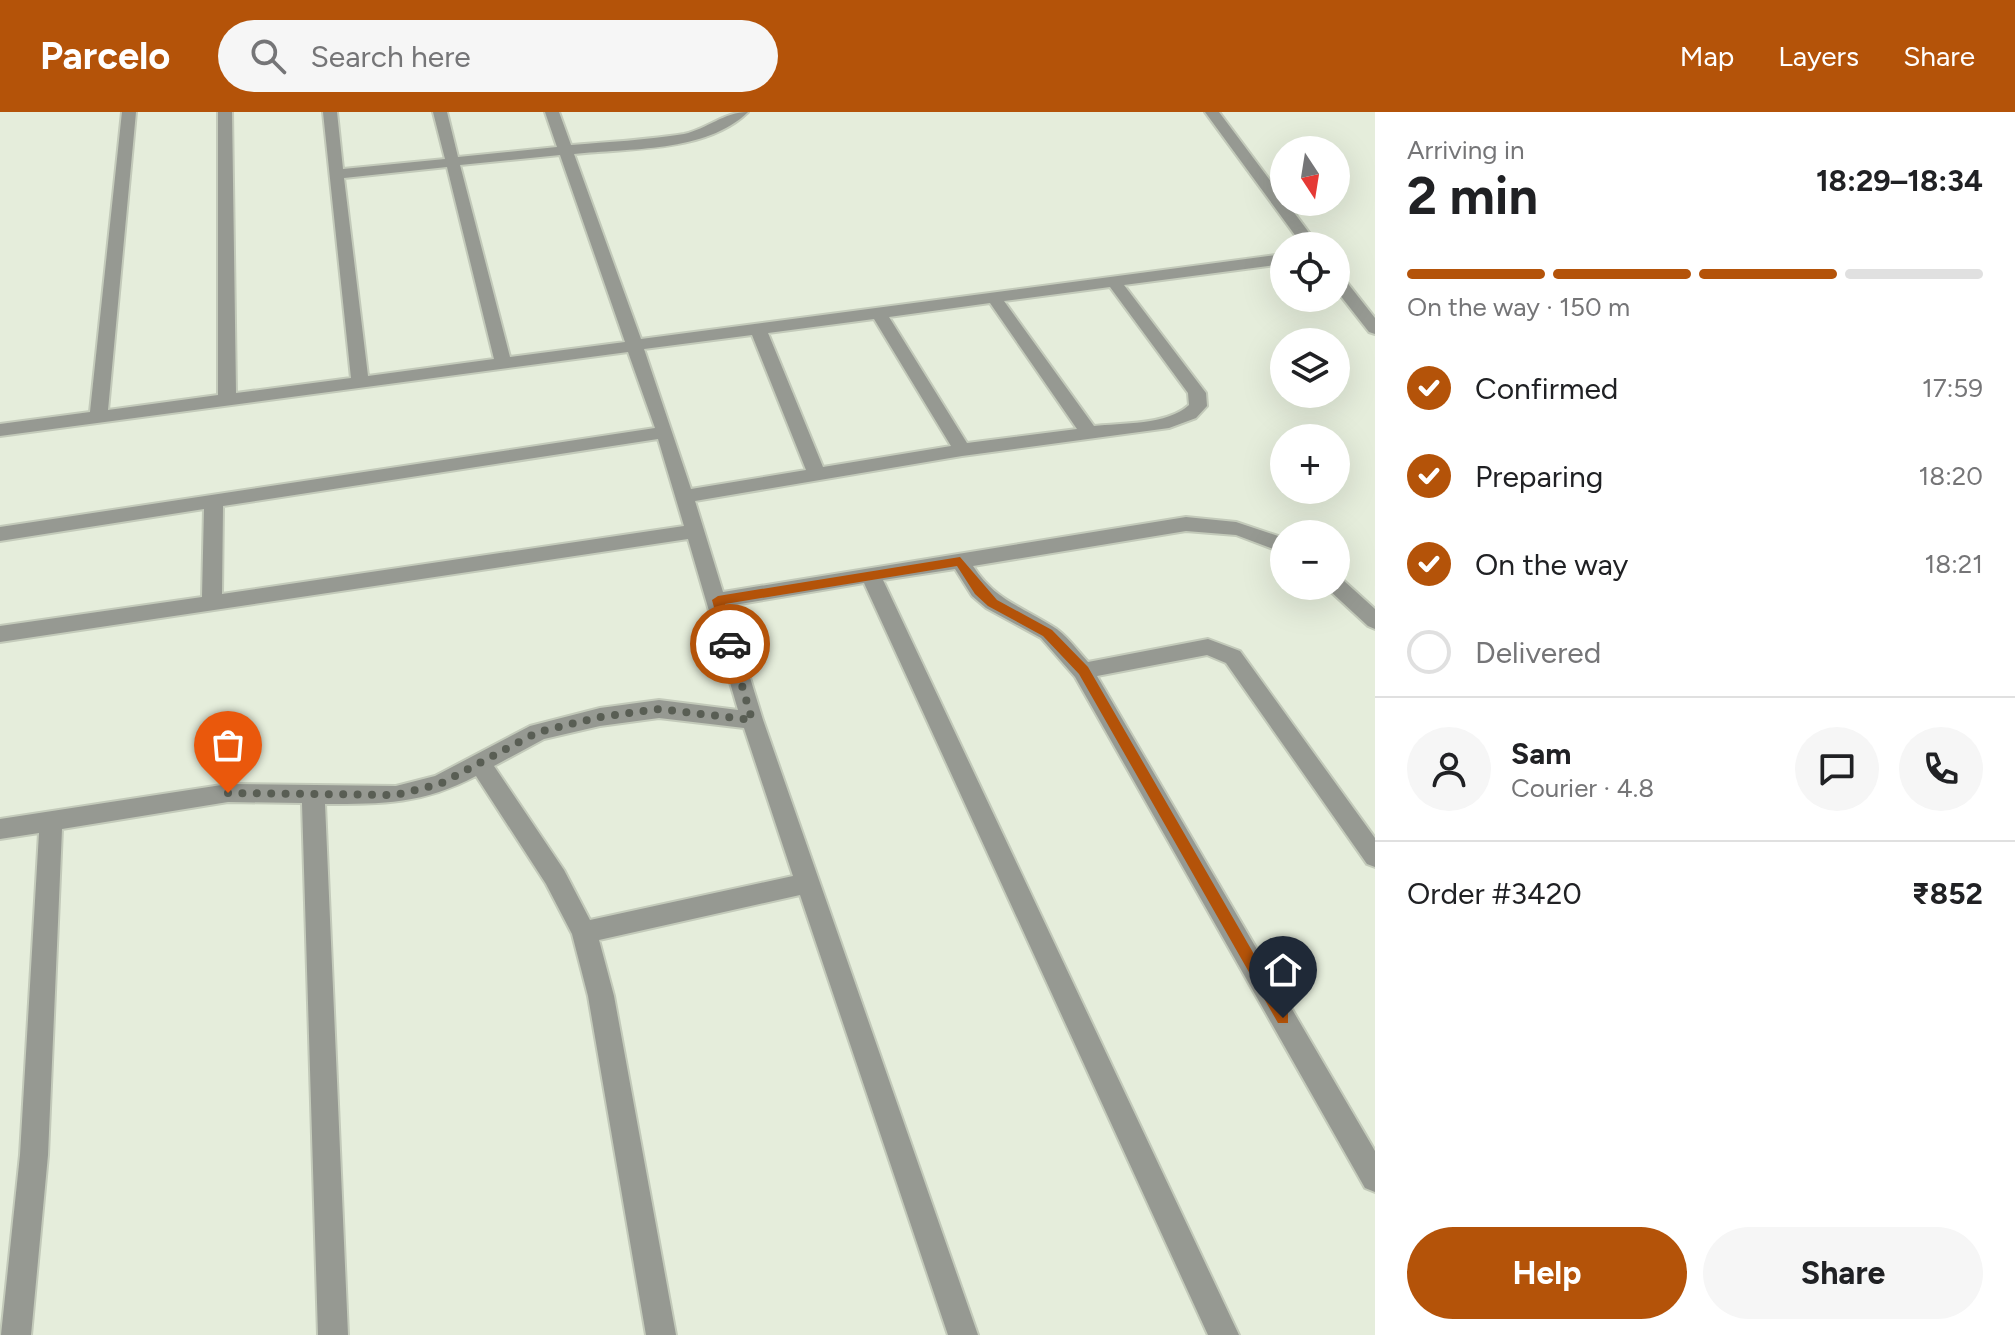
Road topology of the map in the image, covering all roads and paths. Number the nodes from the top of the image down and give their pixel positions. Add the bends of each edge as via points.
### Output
1 (129, 112) edge
2 (225, 112) edge
3 (330, 112) edge
4 (440, 112) edge
5 (552, 112) edge
6 (741, 112) edge
7 (1212, 112) edge
8 (564, 150) junction
9 (452, 161) junction
10 (337, 174) junction
11 (1301, 232) edge
12 (1270, 261) edge
13 (1114, 282) junction
14 (1350, 297) edge
15 (994, 298) junction
16 (879, 313) junction
17 (758, 329) junction
18 (1375, 329) edge
19 (633, 346) junction
20 (503, 363) junction
21 (360, 382) junction
22 (227, 400) junction
23 (98, 417) junction
24 (0, 430) edge
25 (665, 432) junction
26 (1089, 433) junction
27 (962, 450) junction
28 (817, 474) junction
29 (685, 496) junction
30 (214, 504) junction
31 (695, 531) junction
32 (0, 534) edge
33 (1270, 539) edge
34 (960, 561) junction
35 (871, 577) junction
36 (1350, 598) edge
37 (212, 600) junction
38 (718, 600) junction
39 (1375, 621) edge
40 (0, 634) edge
41 (1083, 671) junction
42 (752, 720) junction
43 (481, 765) junction
44 (313, 793) junction
45 (51, 821) junction
46 (0, 829) edge
47 (1375, 857) edge
48 (808, 883) junction
49 (584, 932) junction
50 (1375, 1178) edge
51 (16, 1335) edge
52 (333, 1335) edge
53 (661, 1335) edge
54 (963, 1335) edge
55 (1224, 1335) edge

1 - 23 street
2 - 22 street
3 - 10 street
4 - 9 street
5 - 8 street
6 - 8 street via 711,131 683,138
7 - 11 street
8 - 9 street
8 - 19 street
9 - 10 street
9 - 20 street
10 - 21 street
12 - 13 street
13 - 15 street
13 - 26 street via 1197,393 1198,406 1169,422
14 - 18 street
15 - 16 street
15 - 26 street
16 - 17 street
16 - 27 street
17 - 19 street
17 - 28 street
19 - 20 street
19 - 25 street
20 - 21 street
21 - 22 street
22 - 23 street
23 - 24 street
25 - 29 street
25 - 30 street
26 - 27 street
27 - 28 street
28 - 29 street
29 - 31 street
30 - 32 street
30 - 37 street
31 - 37 street
31 - 38 street
33 - 34 street via 1230,525 1186,524
34 - 35 street
34 - 41 street via 979,591 1048,633
35 - 38 street
35 - 55 street
36 - 39 street
37 - 40 street
38 - 42 street
41 - 47 street via 1208,647 1233,657
41 - 50 street
42 - 43 street via 659,709 600,717 538,732
42 - 48 street
43 - 44 street via 440,784 396,795
43 - 49 street via 555,877
44 - 45 street via 228,793
44 - 52 street
45 - 46 street
45 - 51 street via 34,1155
48 - 49 street
48 - 54 street
49 - 53 street via 601,996

